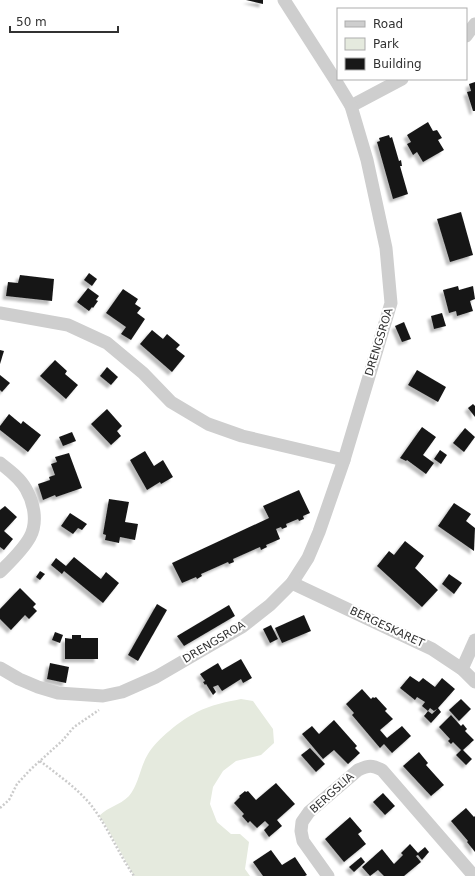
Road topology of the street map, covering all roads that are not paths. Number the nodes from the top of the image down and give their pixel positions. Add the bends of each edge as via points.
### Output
1 (284, 0) edge
2 (475, 24) edge
3 (467, 35) edge
4 (400, 80) edge
5 (351, 106) junction
6 (0, 313) edge
7 (344, 460) junction
8 (0, 463) edge
9 (0, 572) edge
10 (292, 583) junction
11 (475, 640) edge
12 (0, 668) edge
13 (462, 669) junction
14 (475, 682) edge
15 (328, 876) edge
16 (474, 876) edge

1 - 5 street, DRENGSROA
2 - 3 street
4 - 5 street
5 - 7 street, DRENGSROA via 367,160 386,248 391,303
6 - 7 street via 68,325 107,343 143,373 171,402 208,424 242,436
7 - 10 street, DRENGSROA via 308,558
8 - 9 street via 26,488 34,508 35,523 31,536 22,549
10 - 12 street, DRENGSROA via 242,627 156,677 122,692 103,696 58,693 19,679
10 - 13 street, BERGESKARET via 432,648
11 - 13 street
13 - 14 street, BERGESKARET
15 - 16 street, BERGSLIA via 302,841 302,822 309,812 347,779 368,766 382,770

